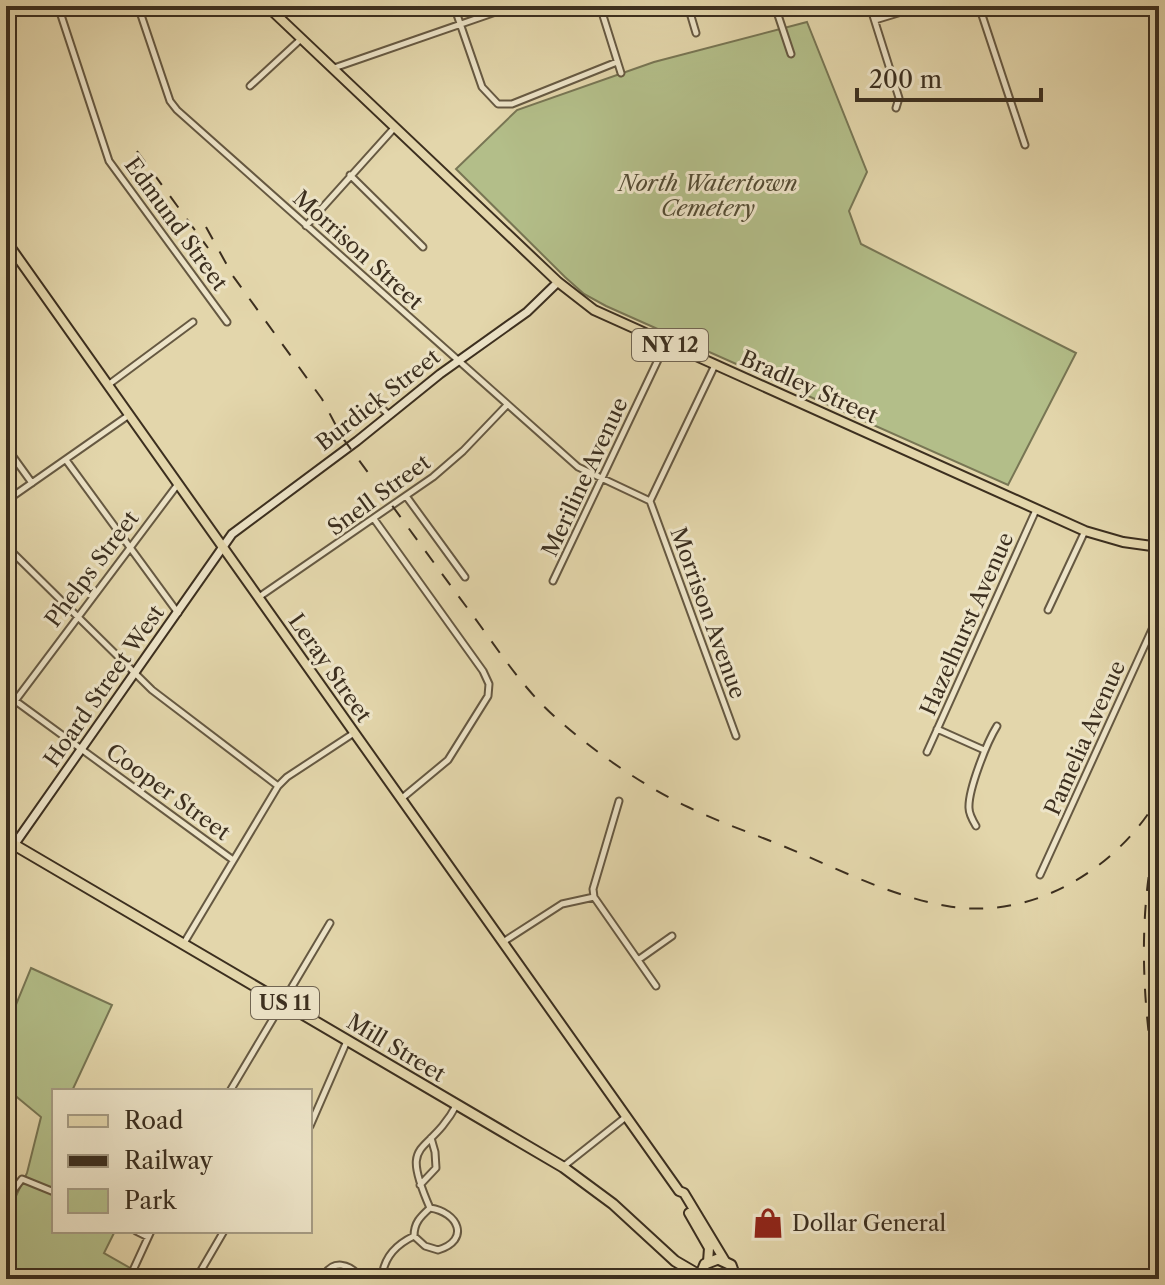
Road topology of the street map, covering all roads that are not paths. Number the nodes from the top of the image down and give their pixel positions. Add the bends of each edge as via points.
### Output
1 (29, 6) edge
2 (58, 6) edge
3 (138, 6) edge
4 (267, 6) edge
5 (454, 6) edge
6 (513, 6) edge
7 (600, 6) edge
8 (688, 6) edge
9 (775, 6) edge
10 (870, 6) edge
11 (921, 6) edge
12 (979, 6) edge
13 (6, 13) edge
14 (875, 20) junction
15 (460, 25) junction
16 (696, 33) dead end
17 (301, 38) junction
18 (791, 54) dead end
19 (617, 62) junction
20 (333, 69) junction
21 (621, 73) dead end
22 (250, 86) dead end
23 (896, 108) dead end
24 (395, 127) junction
25 (1025, 145) dead end
26 (350, 175) junction
27 (306, 226) junction
28 (6, 241) edge
29 (423, 247) dead end
30 (558, 282) junction
31 (193, 322) dead end
32 (227, 322) dead end
33 (666, 343) junction
34 (458, 361) junction
35 (715, 365) junction
36 (108, 385) junction
37 (373, 400) dead end
38 (507, 405) junction
39 (129, 415) junction
40 (389, 415) junction
41 (6, 447) edge
42 (66, 460) junction
43 (602, 480) junction
44 (32, 483) junction
45 (178, 484) junction
46 (406, 496) junction
47 (6, 501) edge
48 (650, 501) junction
49 (1037, 509) junction
50 (374, 519) junction
51 (1085, 531) junction
52 (6, 546) edge
53 (129, 547) junction
54 (1159, 547) edge
55 (223, 549) junction
56 (465, 577) dead end
57 (553, 581) dead end
58 (258, 597) junction
59 (1048, 610) dead end
60 (178, 613) junction
61 (1159, 614) edge
62 (77, 616) junction
63 (135, 673) junction
64 (6, 694) edge
65 (15, 700) junction
66 (6, 713) edge
67 (997, 726) dead end
68 (937, 729) junction
69 (354, 733) junction
70 (736, 736) dead end
71 (81, 749) junction
72 (984, 750) junction
73 (927, 752) dead end
74 (278, 786) junction
75 (401, 799) junction
76 (619, 801) dead end
77 (976, 826) dead end
78 (10, 842) edge
79 (233, 860) junction
80 (6, 861) edge
81 (1040, 875) dead end
82 (594, 897) junction
83 (330, 923) dead end
84 (672, 936) dead end
85 (503, 942) junction
86 (184, 944) junction
87 (638, 960) junction
88 (656, 986) dead end
89 (284, 1002) junction
90 (347, 1040) junction
91 (231, 1089) edge
92 (457, 1104) junction
93 (627, 1116) junction
94 (312, 1121) edge
95 (431, 1138) junction
96 (563, 1167) junction
97 (420, 1185) junction
98 (52, 1191) edge
99 (679, 1191) junction
100 (6, 1200) edge
101 (430, 1208) junction
102 (223, 1233) edge
103 (149, 1234) edge
104 (414, 1236) junction
105 (725, 1261) junction
106 (702, 1271) edge
107 (129, 1279) edge
108 (196, 1279) edge
109 (322, 1279) edge
110 (362, 1279) edge
111 (382, 1279) edge
112 (736, 1279) edge

1 - 13 main road
2 - 32 street, Edmund Street via 109,161
3 - 27 street, Morrison Street via 170,101
4 - 17 main road, Bradley Street / NY 12
5 - 15 street
6 - 15 street
7 - 19 street
8 - 16 street
9 - 18 street
10 - 14 street
11 - 14 street
12 - 25 street
14 - 23 street via 899,98
15 - 19 street via 485,92 505,106
15 - 20 street
17 - 20 main road, Bradley Street / NY 12
17 - 22 street
19 - 21 street
20 - 24 main road, Bradley Street / NY 12
24 - 26 street
24 - 30 main road, Bradley Street / NY 12
26 - 27 street
26 - 29 street
27 - 34 street, Morrison Street
28 - 36 main road, Leray Street
30 - 33 main road, Bradley Street / NY 12 via 594,310
30 - 34 street, Burdick Street via 527,312
31 - 36 street
33 - 35 main road, Bradley Street / NY 12
33 - 43 street, Meriline Avenue
34 - 38 street, Morrison Street
34 - 40 street, Burdick Street
35 - 48 street
35 - 49 main road, Bradley Street / NY 12
36 - 39 main road, Leray Street
37 - 40 street
38 - 43 street, Morrison Street via 578,467
38 - 46 street, Snell Street via 463,451
39 - 42 street
39 - 45 main road, Leray Street
40 - 55 street, Burdick Street via 237,529
41 - 44 street
42 - 44 street
42 - 53 street
43 - 48 street, Morrison Street
43 - 57 street, Meriline Avenue
44 - 47 street
45 - 53 street, Phelps Street
45 - 55 main road, Leray Street
46 - 50 street, Snell Street
46 - 56 street
48 - 70 street, Morrison Avenue
49 - 51 main road, Bradley Street / NY 12
49 - 68 street, Hazelhurst Avenue
50 - 58 street, Snell Street
50 - 75 street via 489,684 488,696 448,760
51 - 54 main road, Bradley Street / NY 12
51 - 59 street
52 - 62 street
53 - 60 street
53 - 62 street, Phelps Street
55 - 58 main road, Leray Street
55 - 60 street, Hoard Street West
58 - 69 main road, Leray Street
60 - 63 street, Hoard Street West
61 - 81 street, Pamelia Avenue
62 - 63 street
62 - 65 street, Phelps Street
63 - 71 street, Hoard Street West
63 - 74 street
64 - 65 street, Cooper Street
65 - 66 street, Phelps Street
65 - 71 street, Cooper Street
67 - 72 street
68 - 72 street
68 - 73 street, Hazelhurst Avenue
69 - 74 street
69 - 75 main road, Leray Street
71 - 78 street, Hoard Street West
71 - 79 street, Cooper Street
72 - 77 street via 969,804
74 - 79 street
75 - 85 main road, Leray Street
76 - 82 street
78 - 80 street, Hoard Street West
78 - 86 highway, Mill Street / US 11
79 - 86 street
82 - 85 street via 562,904
82 - 87 street
83 - 89 street
84 - 87 street
85 - 93 main road, Leray Street
86 - 89 highway, Mill Street / US 11
87 - 88 street
89 - 90 highway, Mill Street / US 11
89 - 91 street
90 - 92 highway, Mill Street / US 11
90 - 94 street
92 - 95 street
92 - 96 highway, Mill Street / US 11
93 - 96 street
93 - 99 main road, Leray Street
95 - 97 street via 414,1164
95 - 97 street via 436,1168
96 - 106 highway, Mill Street / US 11 via 672,1257
97 - 101 street
98 - 100 street via 22,1179
99 - 105 main road
99 - 106 main road via 709,1248
101 - 104 street via 414,1227
101 - 104 street via 449,1215 458,1237 438,1250
102 - 108 street
103 - 107 street
104 - 111 street via 392,1250
105 - 106 highway
105 - 112 highway via 734,1268
109 - 110 street via 339,1265 352,1268

